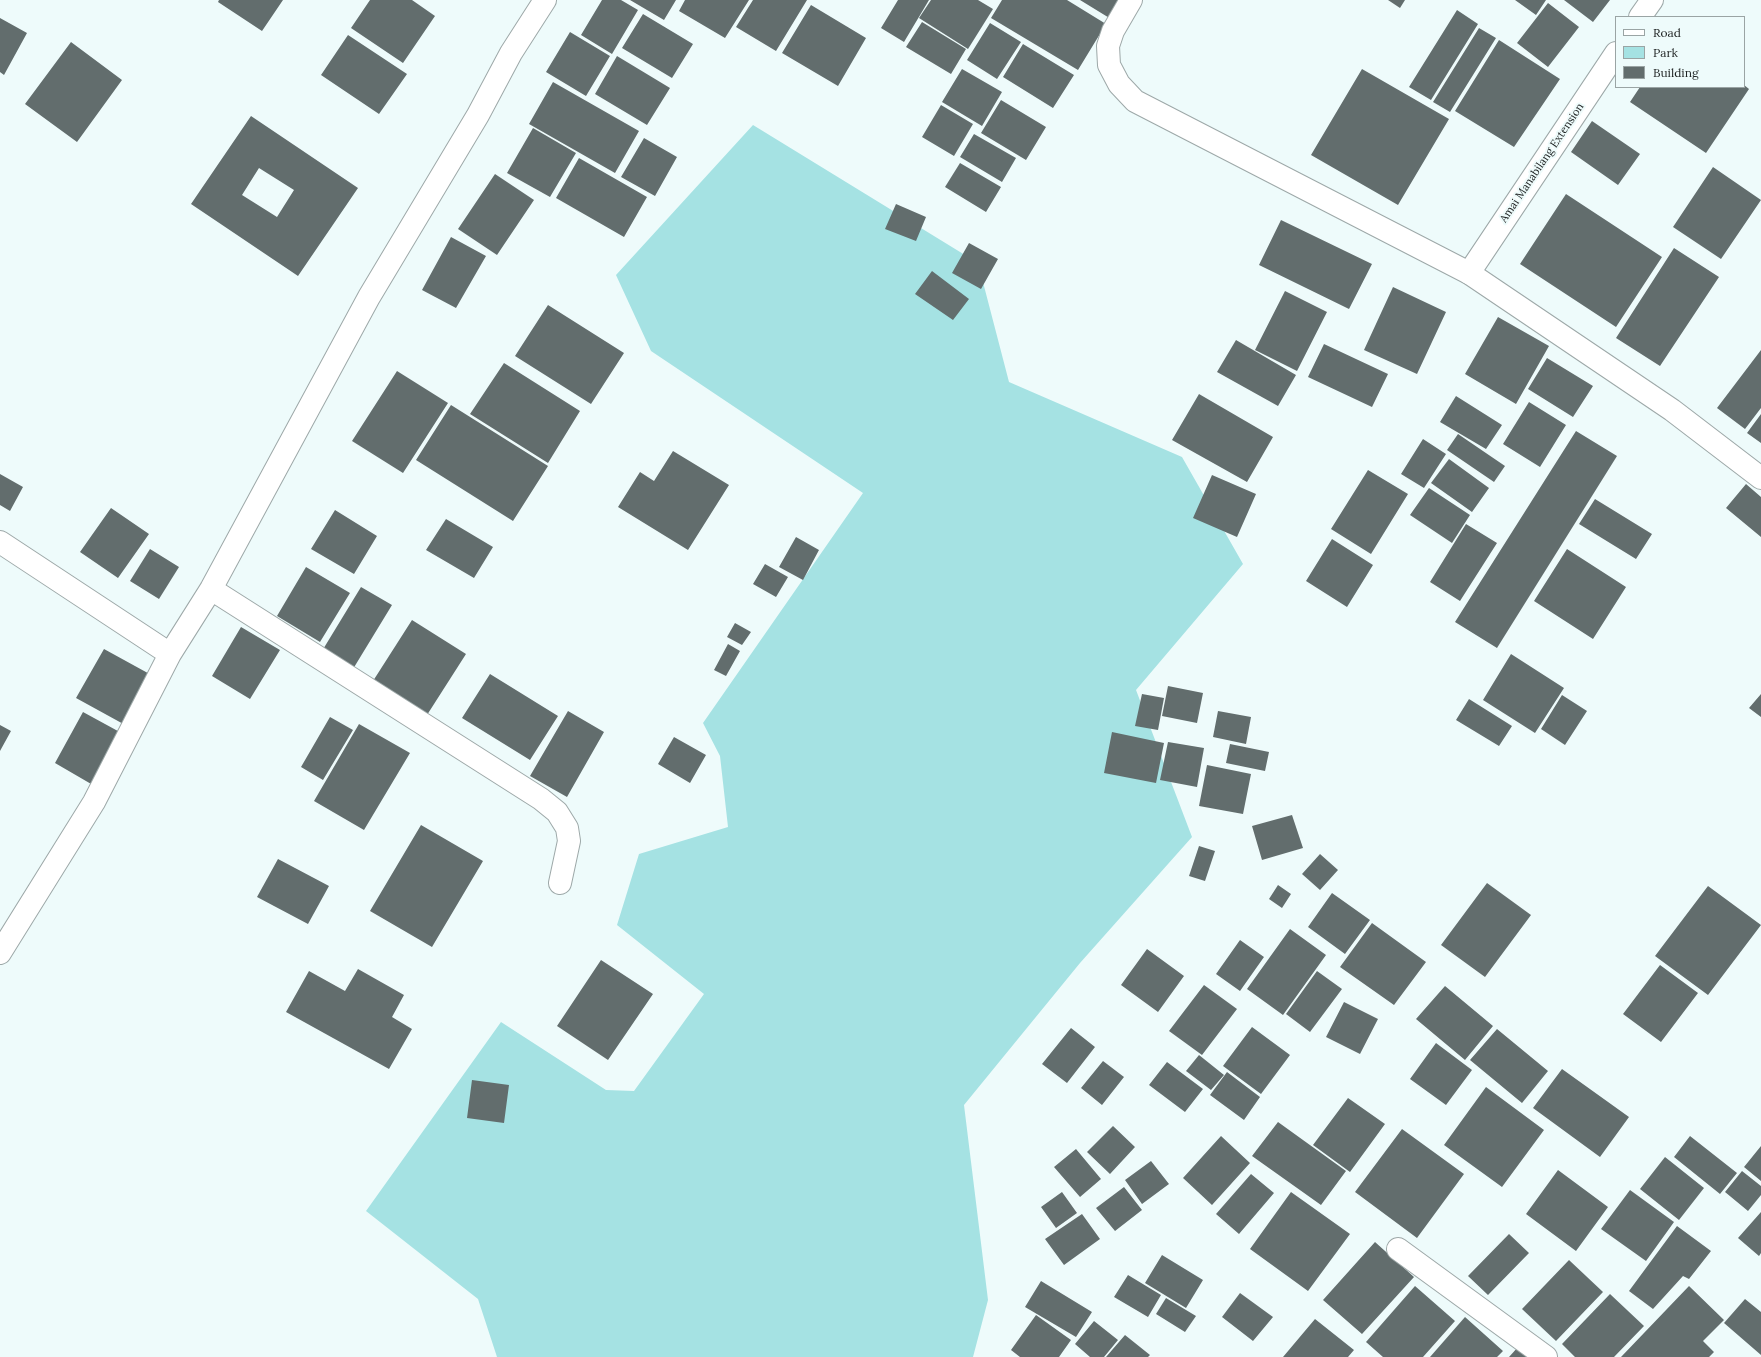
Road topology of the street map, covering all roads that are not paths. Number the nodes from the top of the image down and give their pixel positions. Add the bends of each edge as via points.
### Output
1 (545, 0) edge
2 (1131, 0) edge
3 (1652, 0) edge
4 (1641, 16) edge
5 (1615, 54) edge
6 (1469, 273) junction
7 (1761, 478) edge
8 (0, 542) edge
9 (211, 589) junction
10 (170, 654) junction
11 (560, 883) dead end
12 (0, 953) edge
13 (1398, 1249) dead end
14 (1546, 1357) edge

1 - 9 street via 511,53 478,115 369,297
2 - 6 street via 1113,31 1108,46 1109,65 1119,84 1135,101
3 - 4 street
5 - 6 street, Amai Manabilang Extension
6 - 7 street via 1672,410
8 - 10 street
9 - 10 street
9 - 11 street via 557,812 567,828 569,841
10 - 12 street via 94,802
13 - 14 street

